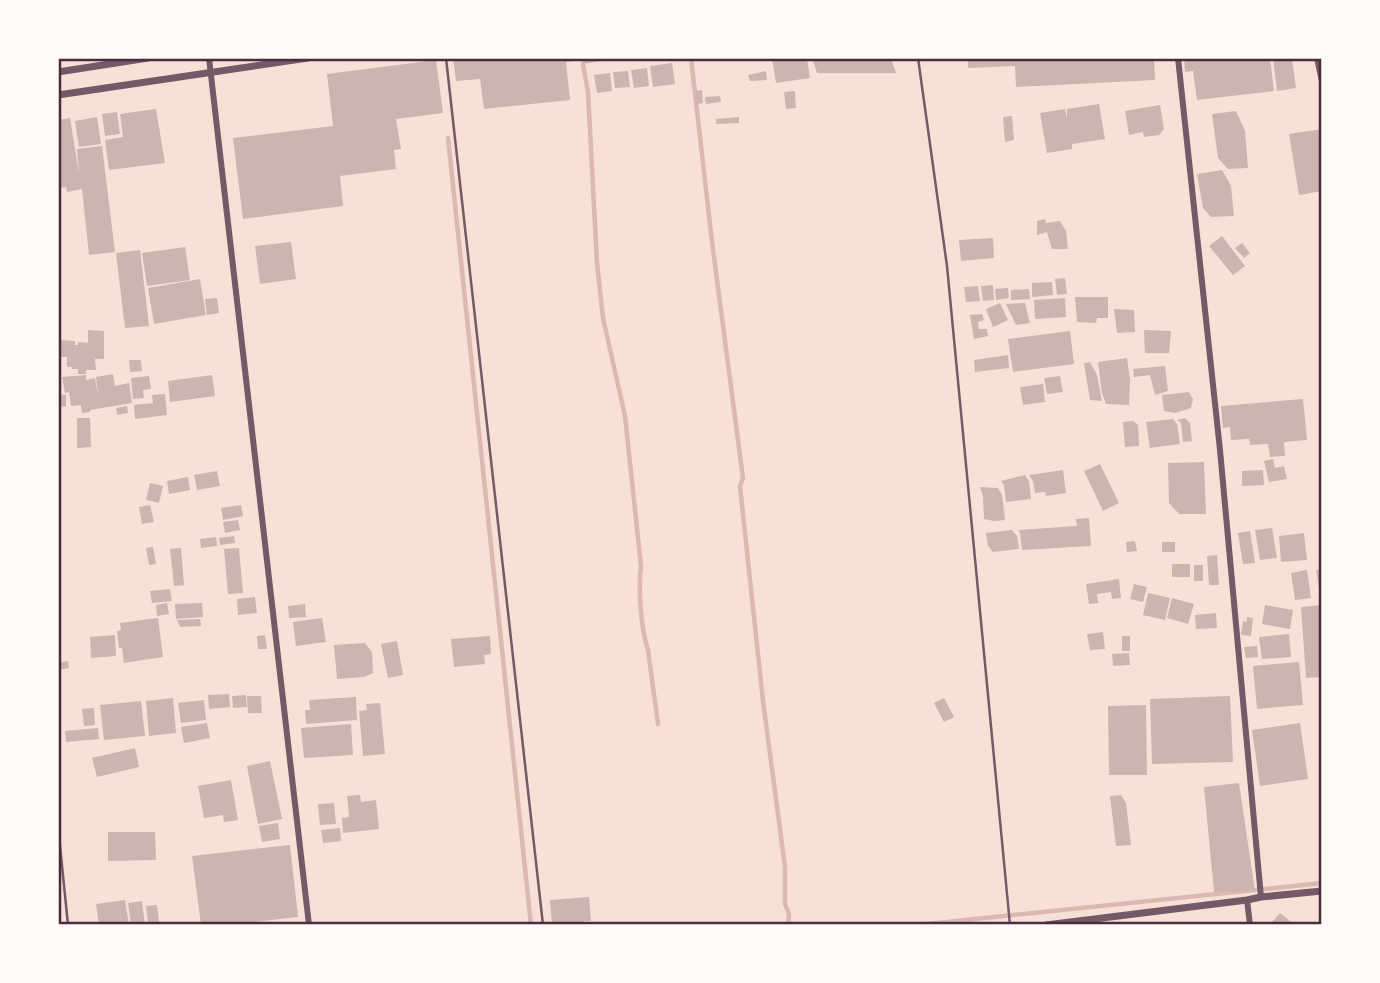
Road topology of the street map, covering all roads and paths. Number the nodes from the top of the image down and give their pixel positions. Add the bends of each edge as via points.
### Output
1 (148, 58) edge
2 (209, 58) edge
3 (309, 58) edge
4 (446, 58) edge
5 (918, 58) edge
6 (1178, 58) edge
7 (1317, 58) edge
8 (58, 72) edge
9 (210, 72) junction
10 (1322, 81) edge
11 (58, 95) edge
12 (58, 826) edge
13 (1322, 891) edge
14 (1261, 897) junction
15 (1247, 900) junction
16 (68, 925) edge
17 (309, 925) edge
18 (543, 925) edge
19 (1010, 925) edge
20 (1046, 925) edge
21 (1250, 925) edge

1 - 8 street
2 - 9 street
3 - 9 street
4 - 18 lane
5 - 19 lane via 947,266
6 - 14 street
7 - 10 street
9 - 11 street
9 - 17 street
12 - 16 lane
13 - 14 street
14 - 15 street
15 - 20 street
15 - 21 street

